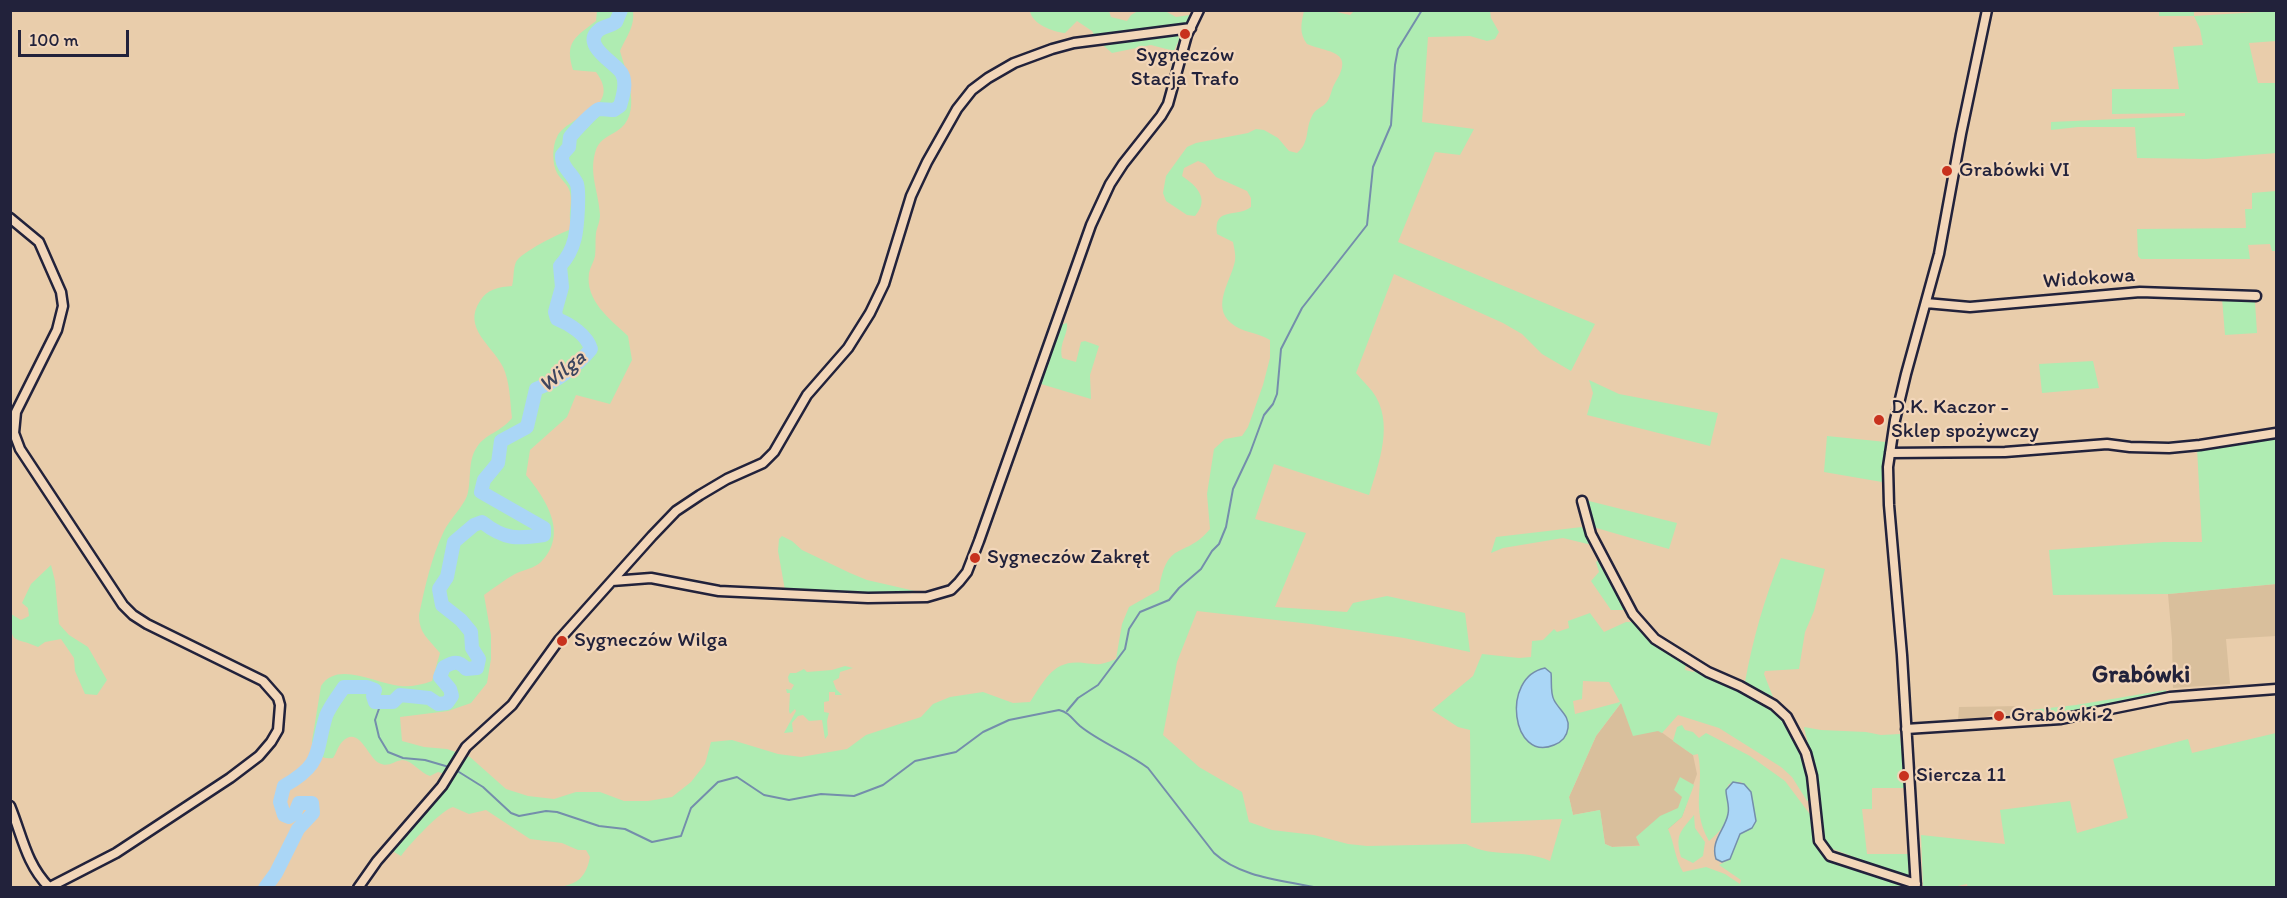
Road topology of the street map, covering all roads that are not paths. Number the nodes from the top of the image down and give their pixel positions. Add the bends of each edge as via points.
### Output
1 (1199, 10) edge
2 (1987, 10) edge
3 (1191, 28) junction
4 (10, 218) edge
5 (2256, 296) dead end
6 (1926, 303) junction
7 (2277, 433) edge
8 (1890, 453) junction
9 (1582, 501) dead end
10 (612, 581) junction
11 (2277, 689) edge
12 (1906, 729) junction
13 (10, 806) edge
14 (1916, 886) edge
15 (48, 887) edge
16 (358, 888) edge

1 - 3 street
2 - 6 street
3 - 10 street via 1052,49 1014,63 972,90 957,109 911,196 884,284 870,314 848,348 807,395 774,452 763,463 715,485 676,511
3 - 10 street via 1168,104 1110,184 1091,225 979,541 967,572 951,590 927,597 890,599 719,591 651,578
4 - 15 street via 39,242 61,292 63,306 57,330 16,412 14,432 20,449 123,605 194,649 263,681 280,705 278,730 259,756 116,853
5 - 6 street, Widokowa via 2139,292 1970,307
6 - 8 street
7 - 8 street via 2169,448 2107,444 2005,452
8 - 12 street via 1889,510
9 - 14 street via 1591,534 1633,614 1654,639 1774,705 1787,717 1806,753 1819,841 1830,856
10 - 16 street via 559,640 512,705 466,747 442,786
11 - 12 street via 2170,698 2061,720
12 - 14 street
13 - 15 street via 26,854

